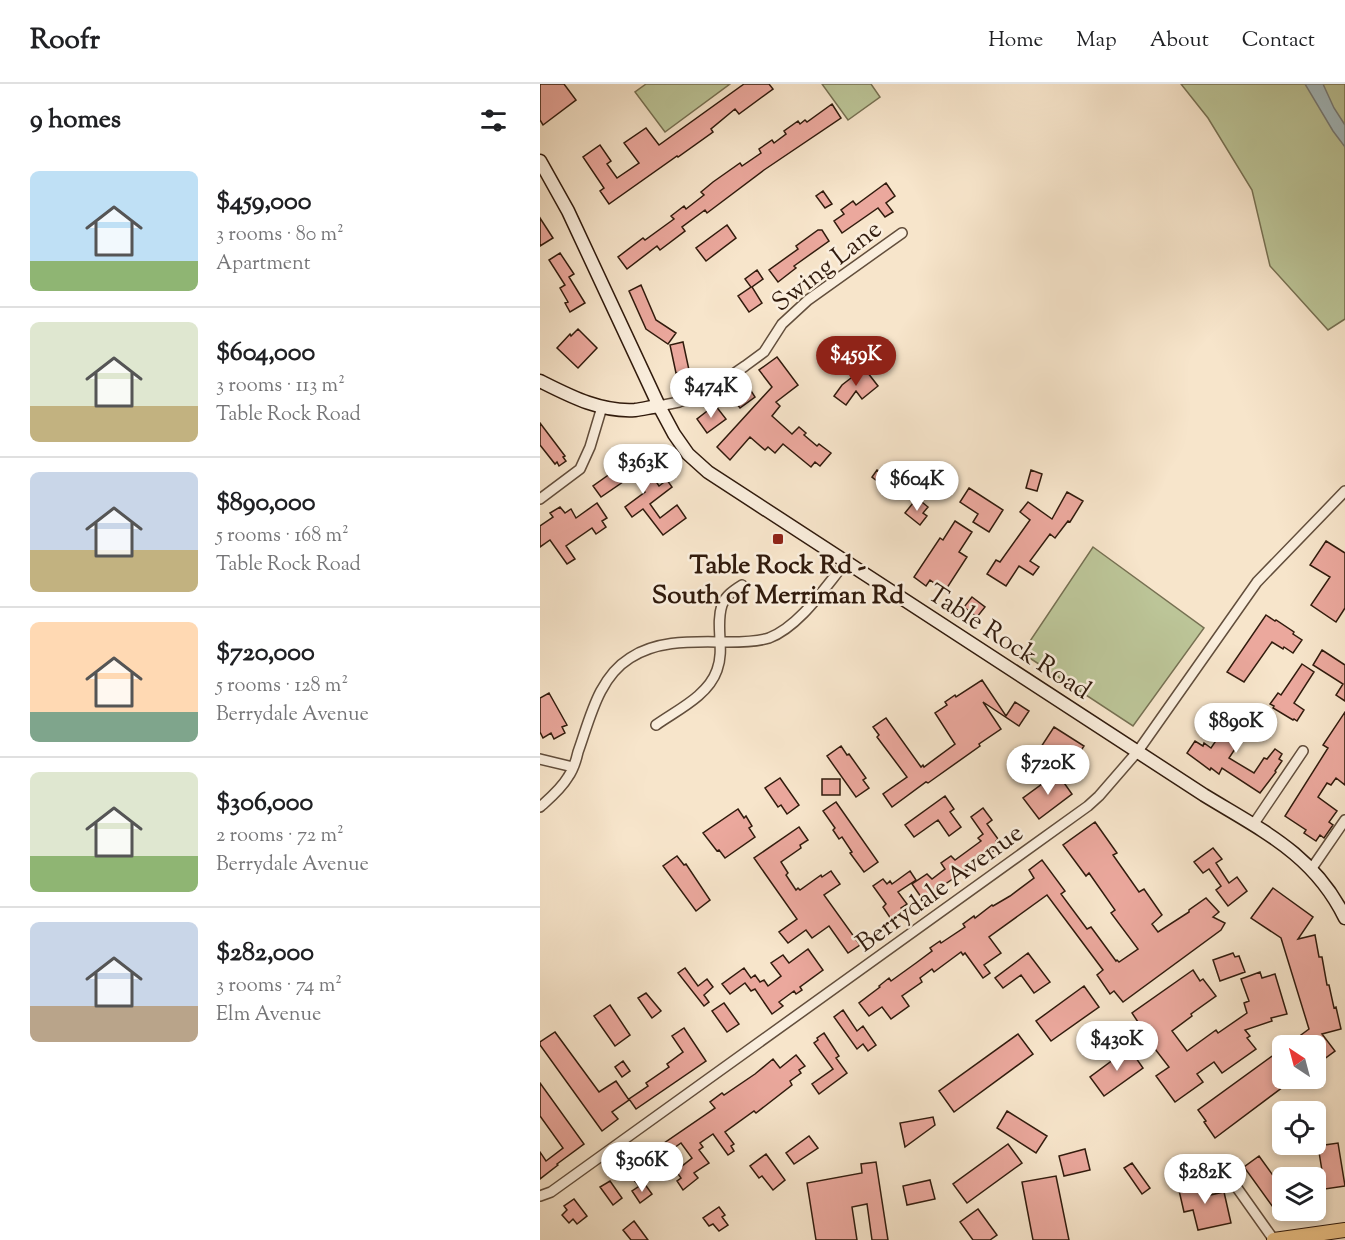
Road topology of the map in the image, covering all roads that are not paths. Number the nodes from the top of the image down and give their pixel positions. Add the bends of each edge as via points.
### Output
1 (540, 161) edge
2 (902, 233) dead end
3 (540, 381) edge
4 (659, 406) junction
5 (602, 407) junction
6 (1345, 491) edge
7 (540, 499) edge
8 (846, 562) junction
9 (742, 585) dead end
10 (720, 642) junction
11 (656, 725) dead end
12 (1138, 751) junction
13 (1303, 751) dead end
14 (540, 759) edge
15 (573, 766) junction
16 (540, 807) edge
17 (1345, 820) edge
18 (1253, 825) junction
19 (1311, 868) junction
20 (1345, 918) edge
21 (1218, 1161) dead end
22 (540, 1196) edge
23 (1345, 1230) edge
24 (1274, 1240) edge

1 - 4 main road, Table Rock Road via 568,211
2 - 4 street, Swing Lane via 808,300 782,324 764,352 745,366 694,396
3 - 5 main road
4 - 5 main road via 636,410
4 - 8 main road, Table Rock Road via 681,445 708,472
5 - 7 street via 580,469
6 - 12 street, Berrydale Avenue via 1257,582
8 - 10 street via 789,626 768,638
8 - 12 main road, Table Rock Road
9 - 10 street via 723,603
10 - 11 street via 717,670 710,684
10 - 15 street via 668,643 628,659 598,695
12 - 18 main road, Table Rock Road
12 - 22 street, Berrydale Avenue via 1088,806
13 - 18 street
14 - 15 street
15 - 16 street via 557,792
17 - 19 street
18 - 19 main road, Table Rock Road
19 - 20 main road, Table Rock Road
21 - 24 street
23 - 24 main road

